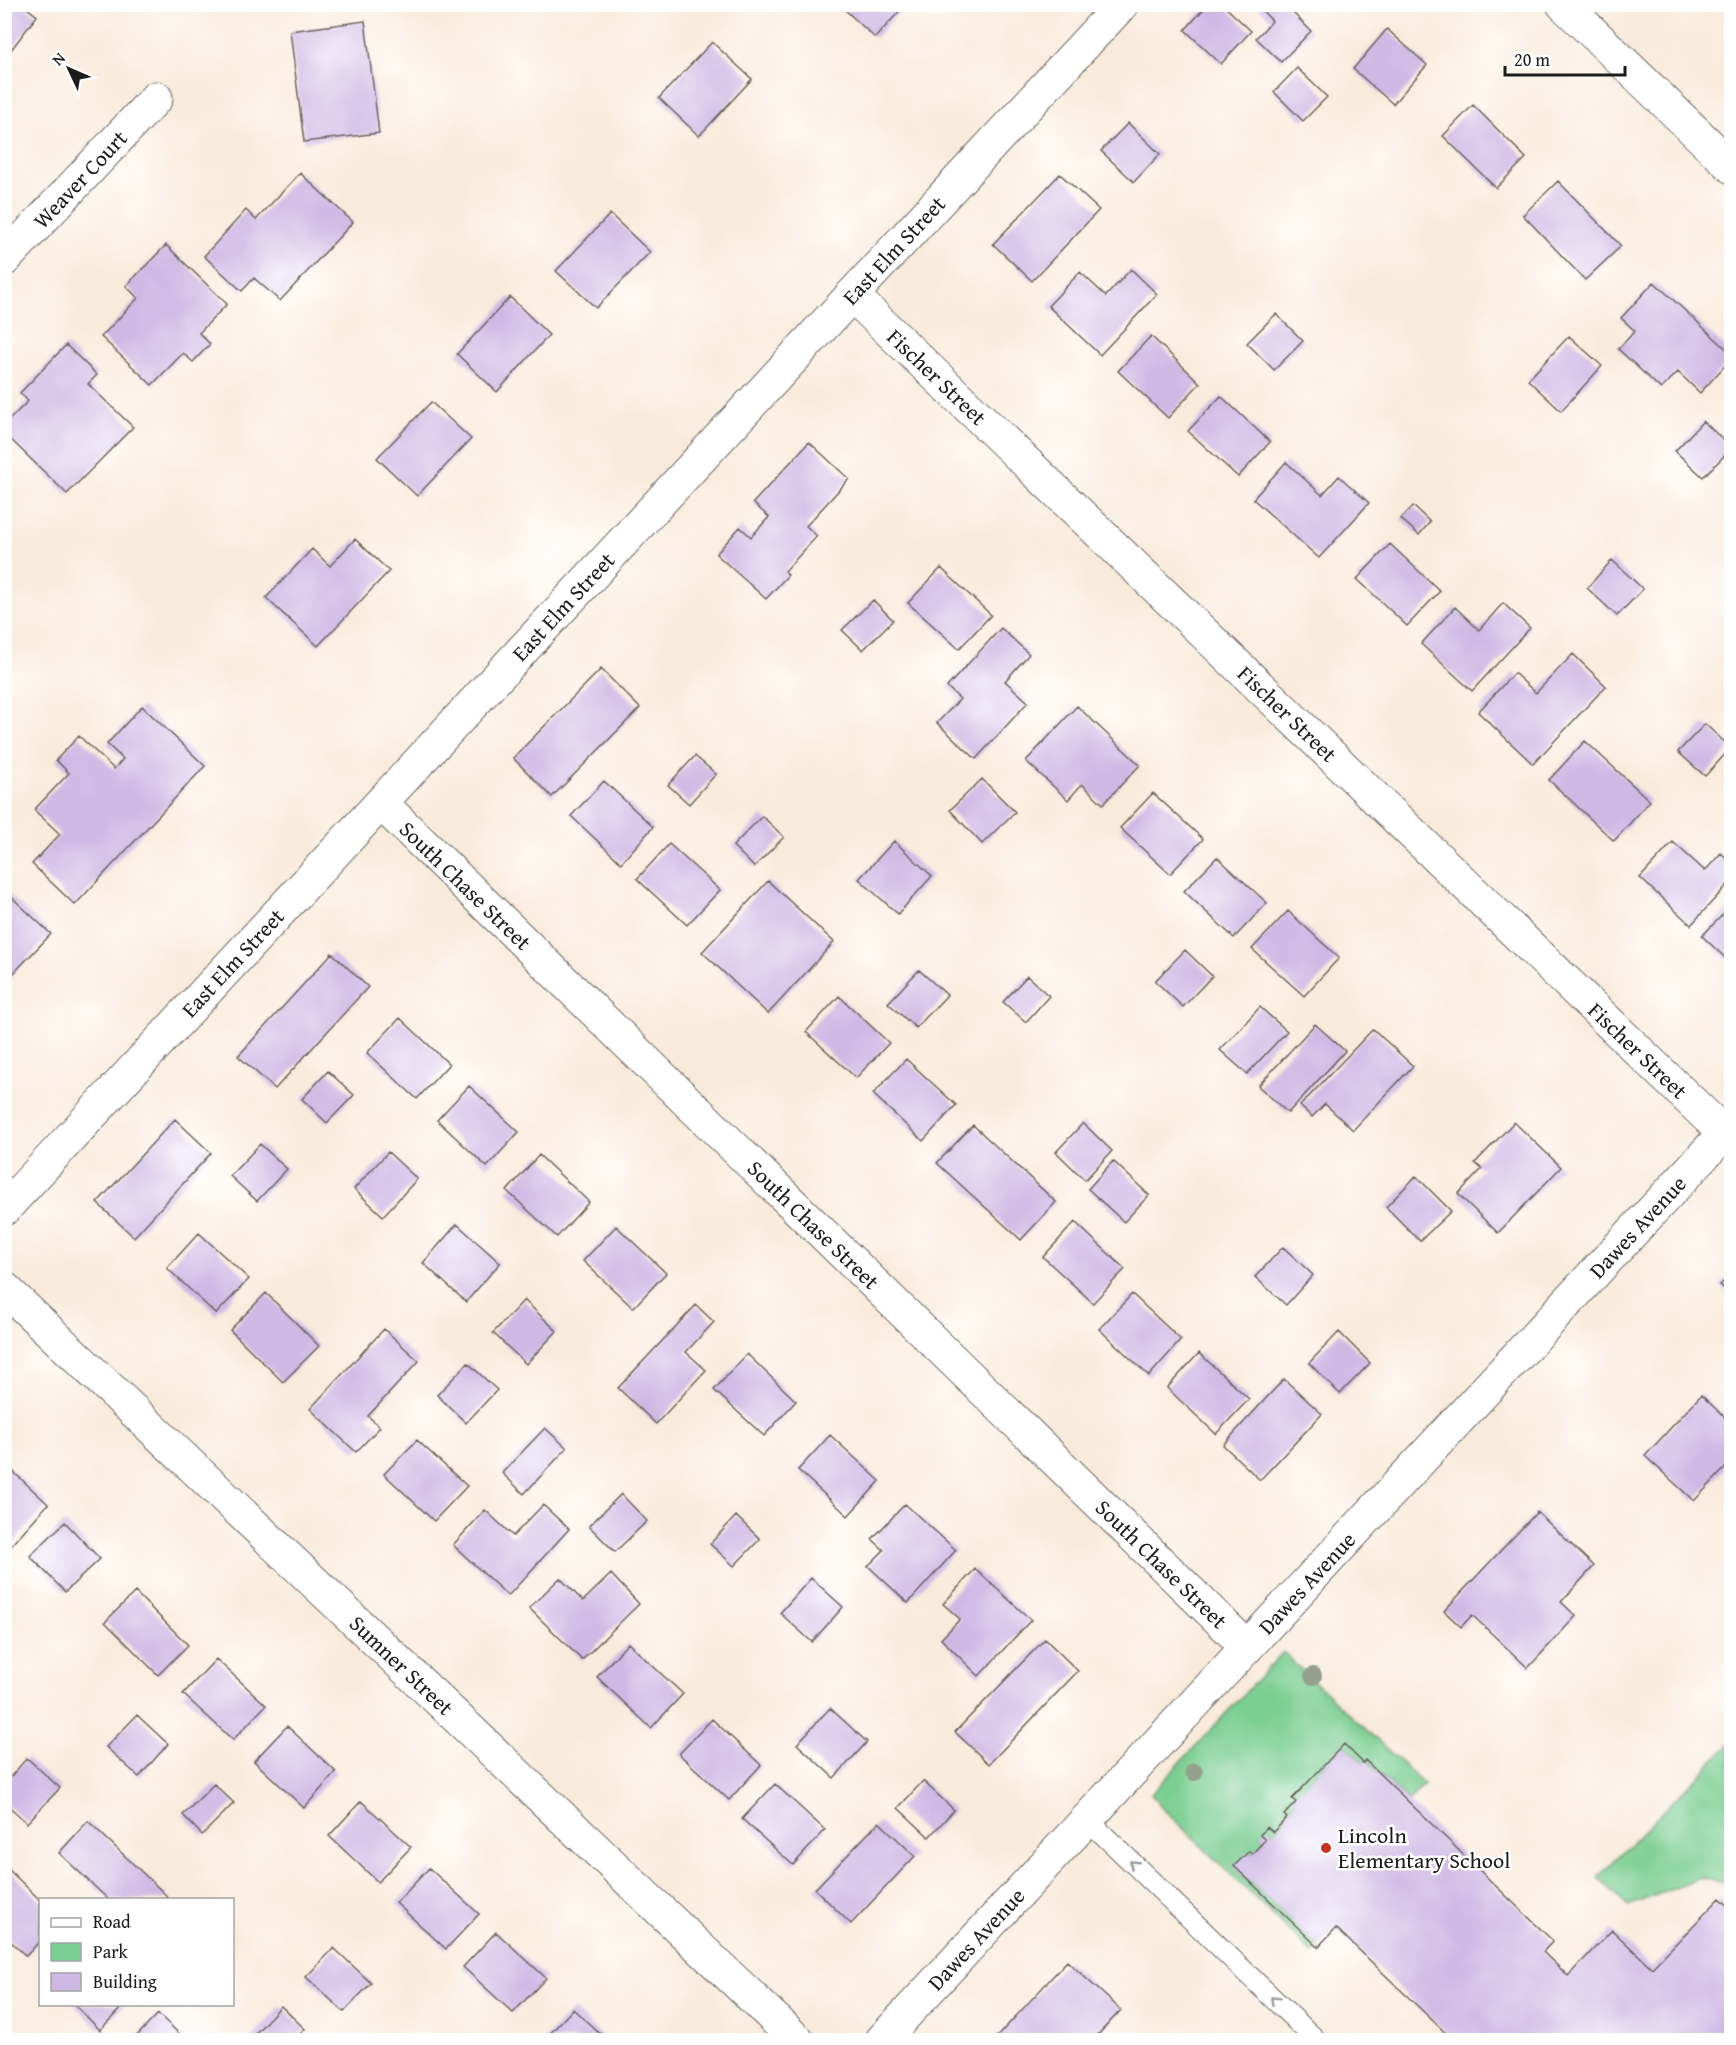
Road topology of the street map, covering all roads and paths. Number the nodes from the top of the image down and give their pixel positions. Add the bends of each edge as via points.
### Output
1 (1122, 4) edge
2 (1563, 4) edge
3 (156, 98) dead end
4 (1731, 167) edge
5 (4, 260) edge
6 (852, 295) junction
7 (381, 803) junction
8 (1728, 1129) edge
9 (4, 1209) edge
10 (4, 1288) edge
11 (1247, 1647) junction
12 (1087, 1819) junction
13 (797, 2040) edge
14 (882, 2040) edge
15 (1316, 2040) edge

1 - 6 street, East Elm Street
2 - 4 street
3 - 5 street, Weaver Court
6 - 7 street, East Elm Street
6 - 8 street, Fischer Street
7 - 9 street, East Elm Street
7 - 11 street, South Chase Street
8 - 11 street, Dawes Avenue
10 - 13 street, Sumner Street
11 - 12 street, Dawes Avenue
12 - 14 street, Dawes Avenue
15 -> 12 lane

